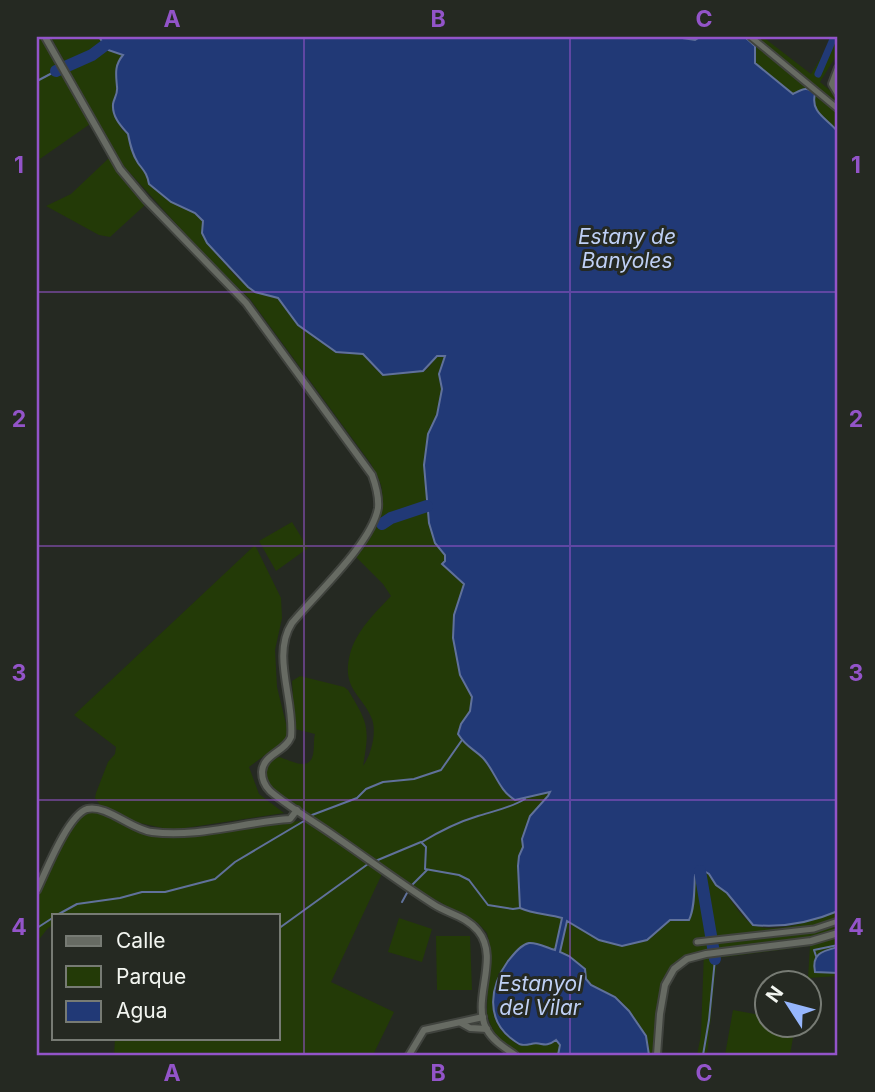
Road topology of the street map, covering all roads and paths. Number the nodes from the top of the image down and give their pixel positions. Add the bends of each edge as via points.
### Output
1 (45, 37) edge
2 (751, 37) edge
3 (838, 68) edge
4 (838, 94) edge
5 (838, 109) edge
6 (297, 810) junction
7 (37, 890) edge
8 (838, 921) edge
9 (838, 933) edge
10 (701, 941) dead end
11 (483, 1017) junction
12 (461, 1023) junction
13 (487, 1029) junction
14 (409, 1055) edge
15 (514, 1055) edge
16 (657, 1055) edge

1 - 6 street via 120,169 246,303 376,485 377,509 369,531 286,634 291,737 266,761 262,774 269,790
2 - 5 street
3 - 4 street via 832,84
6 - 7 street via 290,819 174,835 147,832 97,808 87,809 66,831
6 - 11 street via 430,902 468,921 483,938
8 - 10 street via 814,929
9 - 16 street via 687,959 667,978
11 - 12 street
11 - 13 street
12 - 13 street
12 - 14 street via 424,1030
13 - 15 street

